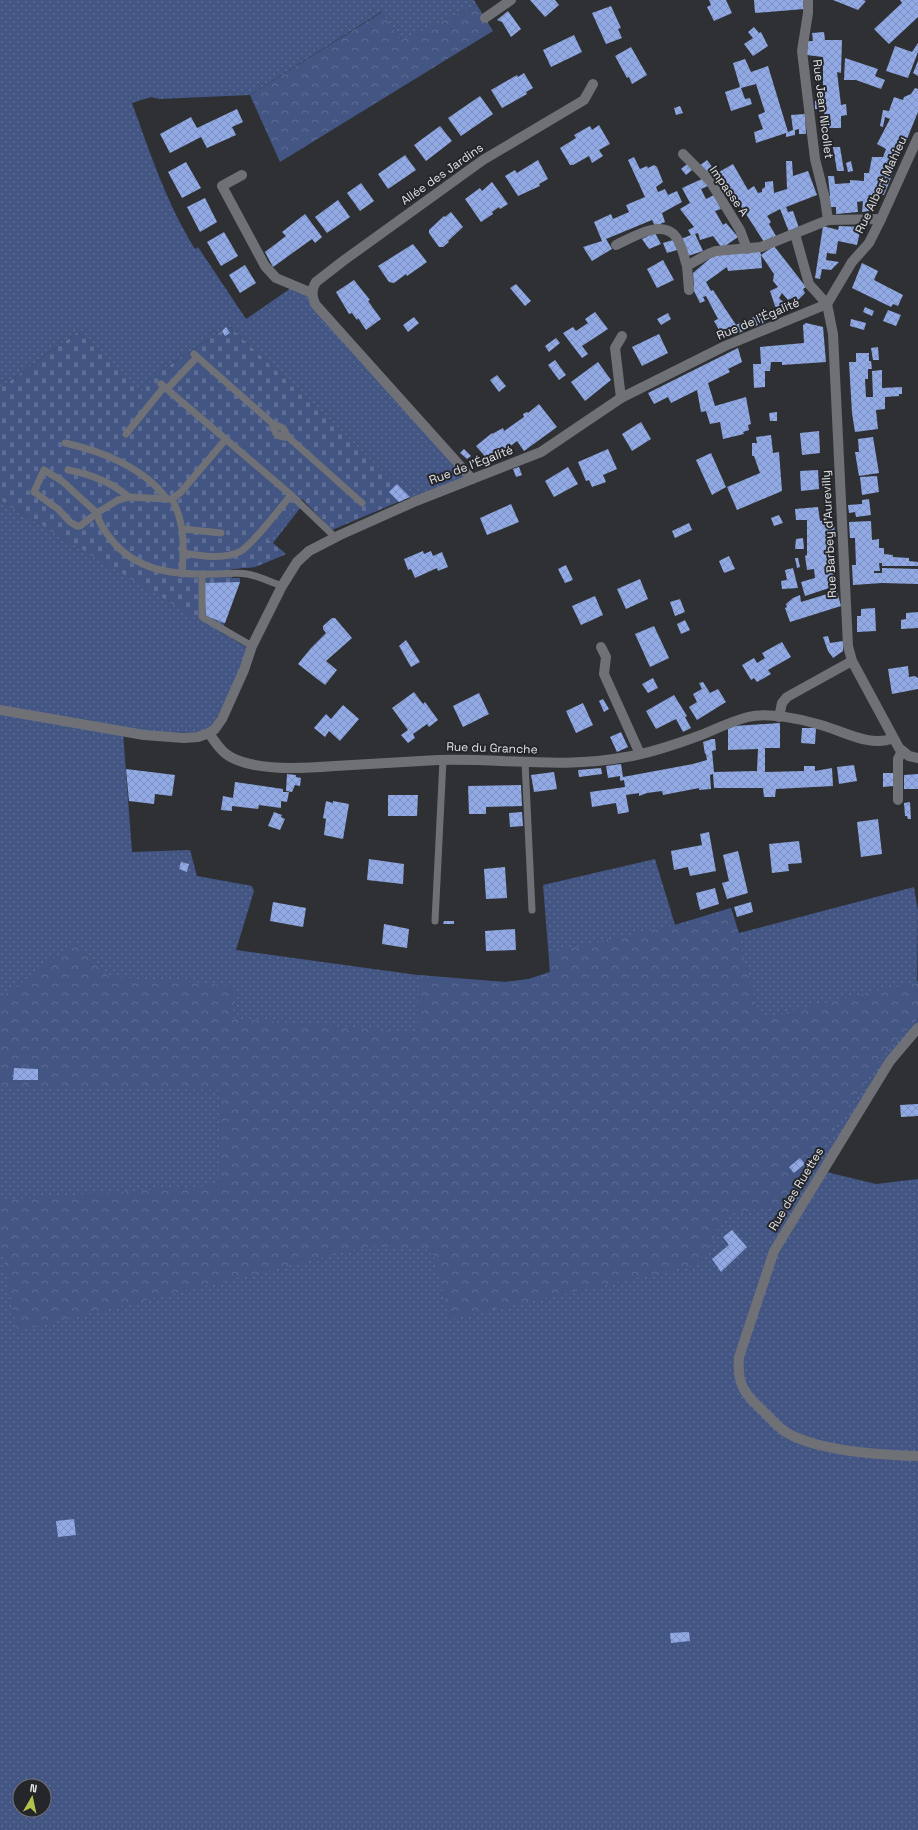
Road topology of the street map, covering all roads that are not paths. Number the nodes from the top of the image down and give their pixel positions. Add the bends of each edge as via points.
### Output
1 (511, 0) edge
2 (808, 0) edge
3 (485, 18) dead end
4 (593, 84) dead end
5 (918, 137) edge
6 (683, 154) dead end
7 (242, 175) dead end
8 (881, 219) junction
9 (828, 220) junction
10 (795, 234) junction
11 (616, 245) dead end
12 (747, 249) junction
13 (688, 266) junction
14 (689, 290) dead end
15 (312, 293) junction
16 (827, 304) junction
17 (622, 336) dead end
18 (164, 387) junction
19 (621, 398) junction
20 (126, 434) dead end
21 (226, 439) junction
22 (65, 443) dead end
23 (68, 470) dead end
24 (472, 478) junction
25 (291, 494) junction
26 (128, 497) junction
27 (169, 499) junction
28 (362, 503) dead end
29 (97, 512) junction
30 (183, 529) junction
31 (221, 533) dead end
32 (335, 537) junction
33 (183, 553) junction
34 (182, 574) junction
35 (202, 574) junction
36 (282, 586) junction
37 (252, 646) junction
38 (601, 647) dead end
39 (852, 661) junction
40 (0, 710) edge
41 (779, 717) junction
42 (209, 733) junction
43 (893, 738) junction
44 (902, 751) junction
45 (640, 754) junction
46 (918, 758) edge
47 (444, 760) junction
48 (525, 762) junction
49 (898, 800) dead end
50 (532, 910) dead end
51 (435, 921) dead end
52 (918, 1028) edge
53 (918, 1456) edge

1 - 3 street
2 - 9 street, Rue Jean Nicollet via 802,51 815,159
4 - 15 street, Allée des Jardins via 584,100 483,160 316,282
5 - 8 street, Rue Albert Mahieu
6 - 12 street, Impasse A via 710,181 740,230
7 - 15 street via 222,186 265,266 276,278
8 - 9 street
8 - 16 street, Rue Albert Mahieu via 869,243 852,262
9 - 10 street
10 - 12 street via 768,245
10 - 16 street via 809,284
11 - 13 street via 653,229 662,229 671,232 676,238
12 - 13 street via 716,251
13 - 14 street
15 - 24 street via 315,304
16 - 19 street, Rue de l'Égalité via 725,346
16 - 39 street, Rue Barbey d'Aurevilly via 832,334 848,646
17 - 19 street via 615,348
18 - 20 lane
18 - 21 lane
18 - 28 lane via 195,355 273,424 283,428 288,437
19 - 24 street, Rue de l'Égalité via 541,452
21 - 25 lane
21 - 27 lane via 181,492
22 - 27 lane via 116,460 151,482
23 - 26 lane via 102,480
24 - 32 street, Rue de l'Égalité
25 - 32 lane
25 - 33 lane via 240,552 212,556
26 - 27 lane
26 - 29 lane
27 - 30 lane via 180,517
29 - 29 lane via 62,481 44,470 34,492 58,509 70,522 80,526
29 - 34 lane via 105,532 132,558 154,569
30 - 31 lane
30 - 33 lane
32 - 36 street, Rue de l'Égalité via 302,556
33 - 34 lane
34 - 35 lane
35 - 36 lane via 247,574
35 - 37 lane via 202,617
36 - 37 street, Rue de l'Égalité
37 - 42 street, Rue de l'Égalité via 222,719
38 - 45 street via 606,657 604,674
39 - 41 street via 787,697 782,703
39 - 43 street, Rue Barbey d'Aurevilly
40 - 42 street via 144,735 184,738
41 - 43 street, Rue du Granche via 812,722 874,741 887,741
41 - 45 street, Rue du Granche via 746,717 690,739
42 - 47 street, Rue du Granche via 225,755 261,766 295,768
43 - 44 street, Rue Barbey d'Aurevilly
44 - 46 street
44 - 49 street via 898,759
45 - 48 street, Rue du Granche via 587,763
47 - 48 street, Rue du Granche
47 - 51 lane
48 - 50 lane
52 - 53 street, Rue des Ruettes via 890,1061 774,1251 739,1357 738,1370 740,1382 751,1400 784,1431 801,1439 835,1448

